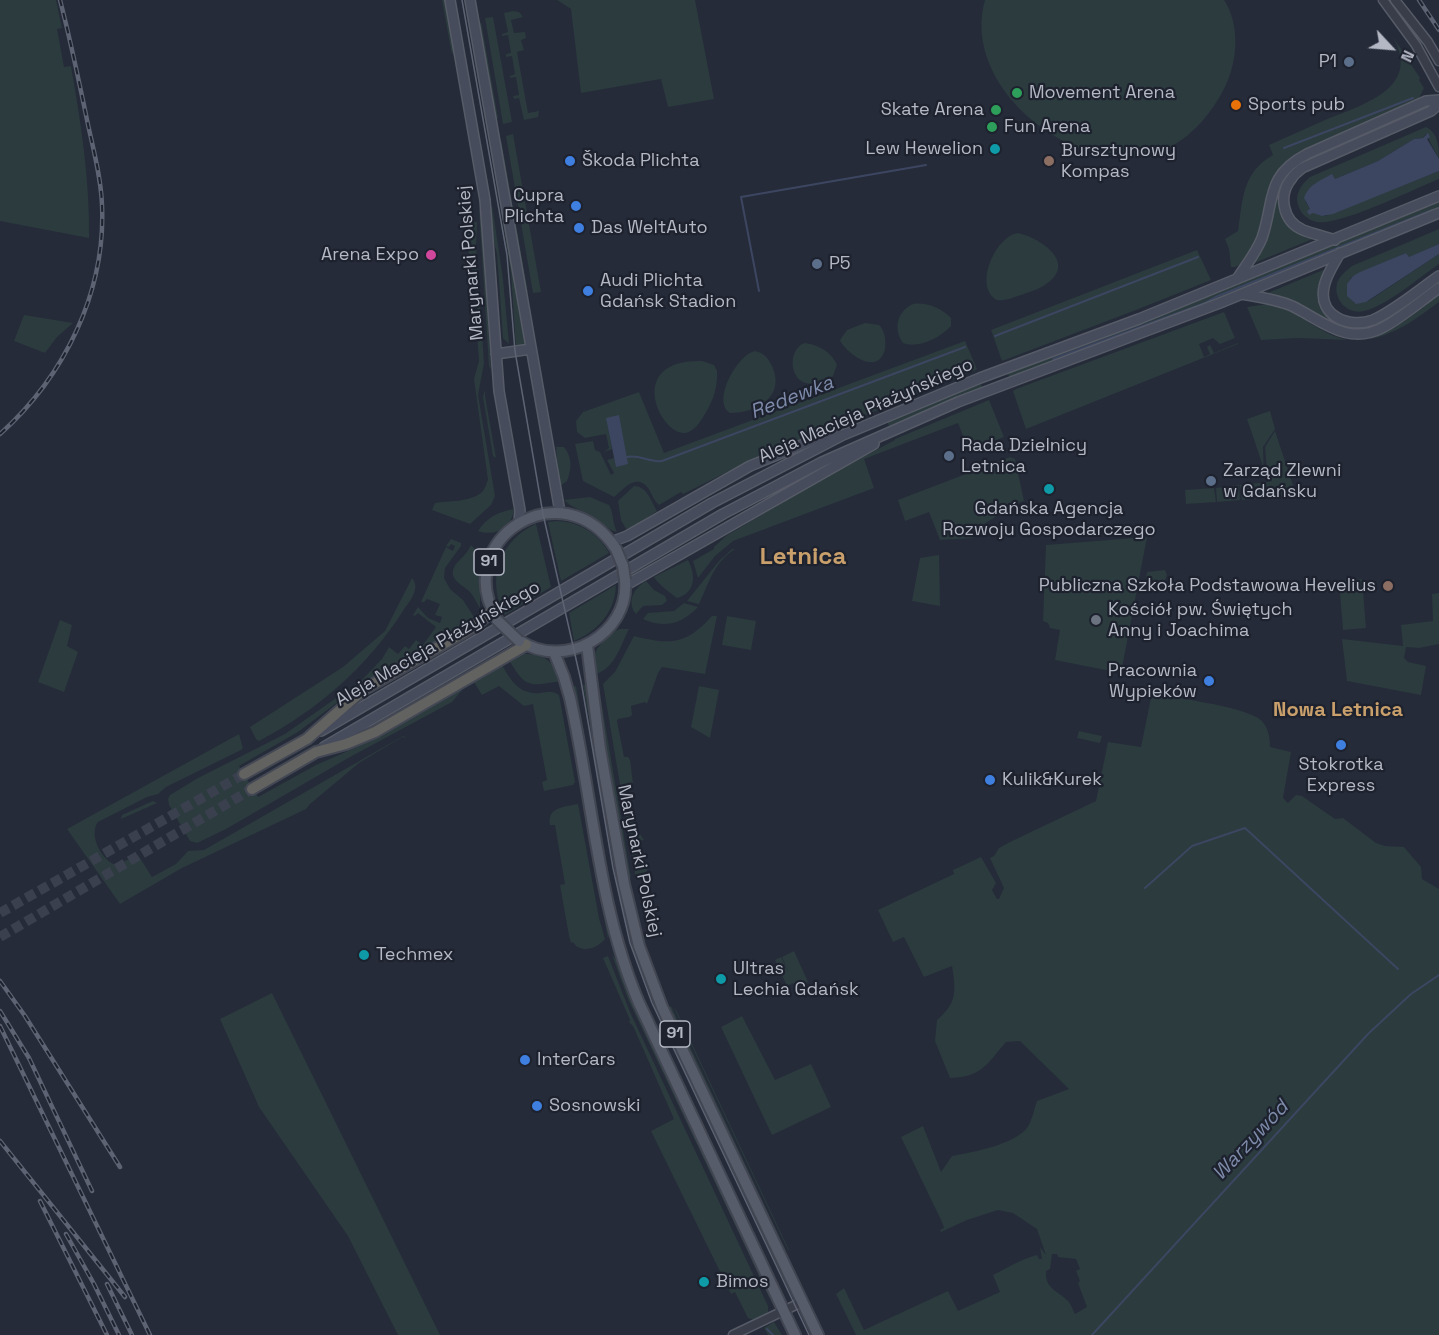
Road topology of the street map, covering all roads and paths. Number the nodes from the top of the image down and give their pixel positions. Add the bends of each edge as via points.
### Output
1 (450, 0) edge
2 (470, 0) edge
3 (1383, 0) edge
4 (1395, 0) edge
5 (1439, 61) edge
6 (1439, 87) edge
7 (1439, 99) edge
8 (1439, 104) edge
9 (494, 134) junction
10 (474, 138) junction
11 (1439, 196) edge
12 (505, 197) junction
13 (485, 200) junction
14 (1439, 213) edge
15 (1335, 240) junction
16 (1340, 254) junction
17 (1439, 276) edge
18 (1236, 280) junction
19 (1439, 288) edge
20 (1242, 294) junction
21 (531, 349) junction
22 (496, 354) junction
23 (907, 424) junction
24 (843, 435) junction
25 (560, 512) junction
26 (519, 523) junction
27 (614, 545) junction
28 (626, 583) junction
29 (494, 615) junction
30 (523, 643) junction
31 (587, 645) junction
32 (554, 652) junction
33 (307, 739) junction
34 (316, 752) junction
35 (244, 774) tunnel mouth
36 (252, 789) tunnel mouth
37 (802, 1302) junction
38 (783, 1312) junction
39 (733, 1335) edge
40 (795, 1335) edge
41 (818, 1335) edge

1 - 10 main road, Marynarki Polskiej
2 - 9 main road
3 - 6 street via 1416,45
4 - 5 street
7 - 18 main road via 1426,101 1289,165 1272,191 1256,251
8 - 15 main road via 1302,168 1292,177 1283,199 1290,220 1300,229
9 - 10 main road
9 - 12 main road
10 - 13 main road, Marynarki Polskiej
11 - 15 main road, Aleja Macieja Płażyńskiego
12 - 13 main road
12 - 21 main road
13 - 22 main road, Marynarki Polskiej
14 - 16 main road, Aleja Macieja Płażyńskiego
15 - 18 main road, Aleja Macieja Płażyńskiego
16 - 17 main road via 1326,280 1324,301 1334,317 1352,324 1374,319
16 - 20 main road, Aleja Macieja Płażyńskiego
18 - 24 main road, Aleja Macieja Płażyńskiego
19 - 20 main road via 1382,328 1364,334 1335,330 1292,306
20 - 23 main road, Aleja Macieja Płażyńskiego
21 - 22 main road
21 - 25 main road
22 - 26 main road, Marynarki Polskiej
23 - 28 main road
23 - 34 main road, Aleja Macieja Płażyńskiego via 822,462 723,514
24 - 27 main road via 826,435 762,460
24 - 33 main road, Aleja Macieja Płażyńskiego via 693,514
25 - 26 main road, 91
25 - 27 main road via 585,520
26 - 29 main road, 91 via 499,542 489,562 486,586
27 - 28 main road, bridge
28 - 31 main road via 621,608 613,622
29 - 30 main road, bridge
29 - 33 highway via 363,690
30 - 32 main road
30 - 34 highway via 375,732
31 - 32 main road
31 - 37 main road, Marynarki Polskiej / 91 via 600,748 639,946 662,1007
32 - 38 main road, Marynarki Polskiej / 91 via 570,698 609,907 626,970
33 - 35 highway, Aleja Macieja Płażyńskiego
34 - 36 highway, Aleja Macieja Płażyńskiego
37 - 38 street
37 - 41 main road, Marynarki Polskiej / 91
38 - 39 street
38 - 40 main road, Marynarki Polskiej / 91

